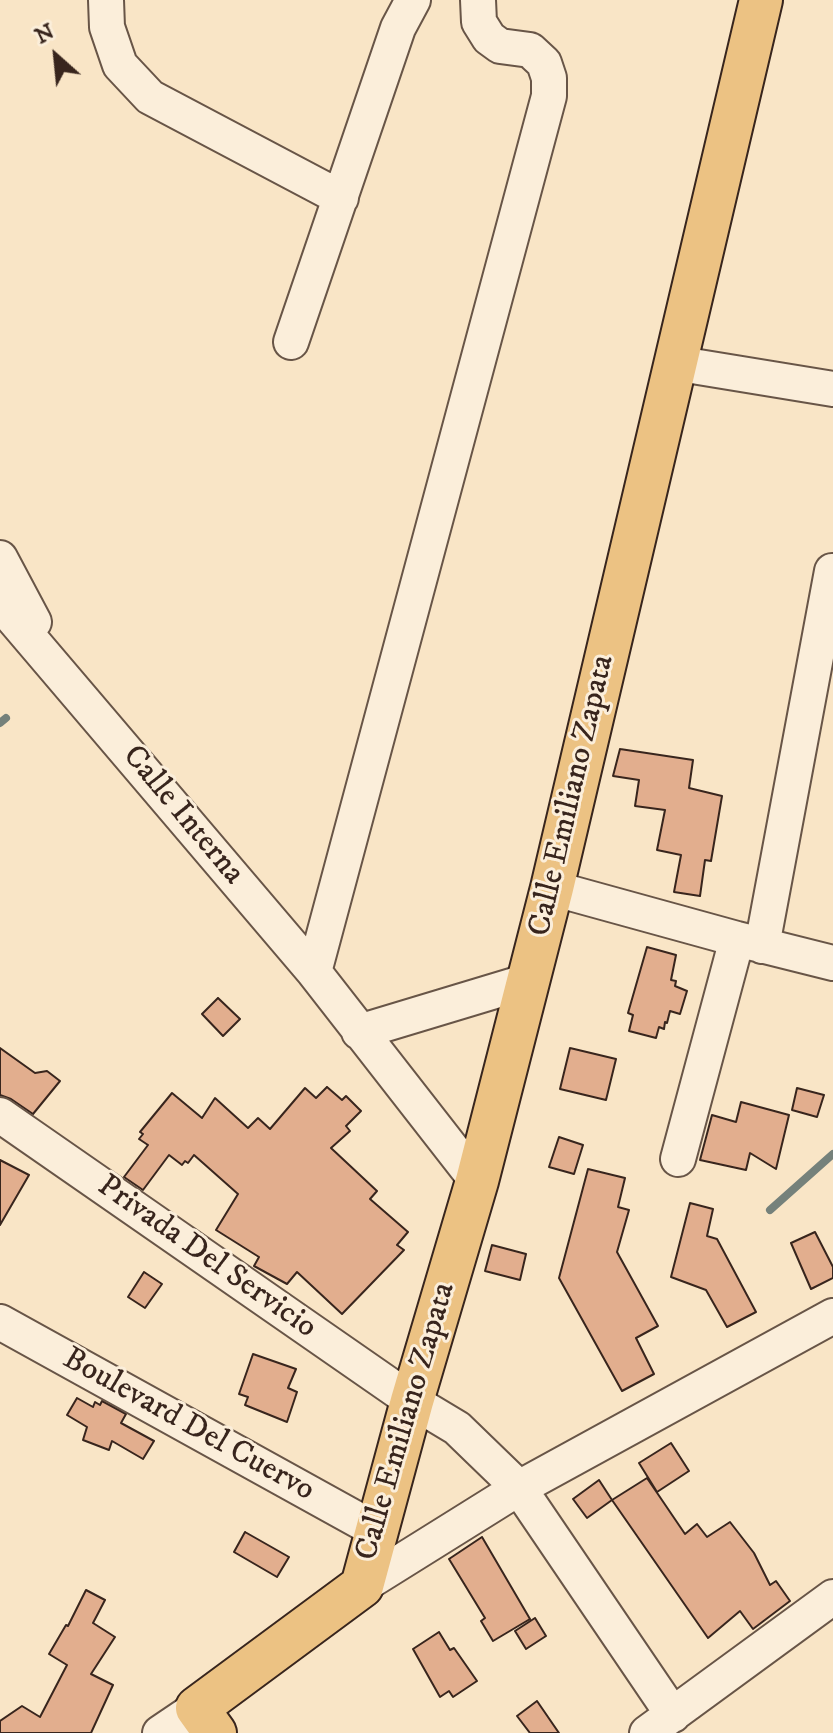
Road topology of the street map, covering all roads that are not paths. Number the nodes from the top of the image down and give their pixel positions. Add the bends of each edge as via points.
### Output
1 (106, 0) edge
2 (413, 0) edge
3 (478, 0) edge
4 (761, 0) edge
5 (341, 198) junction
6 (291, 342) dead end
7 (674, 363) junction
8 (833, 389) edge
9 (0, 558) edge
10 (832, 571) edge
11 (0, 603) edge
12 (60, 672) junction
13 (552, 888) junction
14 (749, 942) junction
15 (833, 963) edge
16 (314, 972) junction
17 (528, 981) junction
18 (359, 1032) junction
19 (0, 1115) edge
20 (678, 1159) dead end
21 (477, 1181) junction
22 (833, 1316) edge
23 (0, 1322) edge
24 (412, 1401) junction
25 (519, 1488) junction
26 (376, 1530) junction
27 (362, 1586) junction
28 (833, 1597) edge
29 (206, 1721) edge
30 (660, 1724) edge
31 (160, 1733) edge

1 - 5 street via 107,27 120,65 150,97
2 - 5 street via 398,28
3 - 16 street via 479,22 489,38 500,46 530,50 544,63 549,96
4 - 7 main road, Calle Emiliano Zapata
5 - 6 street
7 - 8 street
7 - 13 main road, Calle Emiliano Zapata
9 - 12 street
10 - 14 street
11 - 12 street, Calle Interna
12 - 16 street, Calle Interna
13 - 14 street
13 - 17 main road, Calle Emiliano Zapata
14 - 15 street
14 - 20 street
16 - 18 street, Calle Interna
17 - 18 street
17 - 21 main road, Calle Emiliano Zapata
18 - 21 street, Calle Interna
19 - 24 street, Privada Del Servicio
21 - 24 main road, Calle Emiliano Zapata
22 - 25 street, Calle Emiliano Zapata
23 - 26 street, Boulevard Del Cuervo
24 - 25 street, Privada Del Servicio via 457,1428
24 - 26 main road, Calle Emiliano Zapata
25 - 27 street, Calle Emiliano Zapata
25 - 30 street, Privada Del Servicio
26 - 27 main road, Calle Emiliano Zapata
27 - 29 main road, Calle Emiliano Zapata
28 - 30 street
29 - 31 street, Calle Emiliano Zapata

